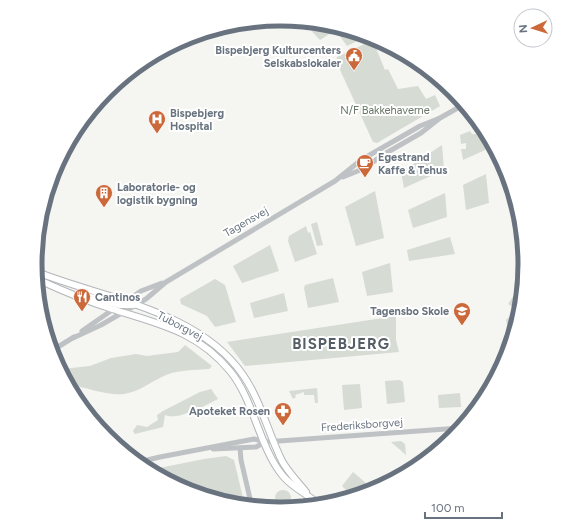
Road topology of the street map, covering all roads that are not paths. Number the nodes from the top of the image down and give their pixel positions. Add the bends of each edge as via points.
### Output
1 (459, 107) edge
2 (440, 118) junction
3 (335, 181) junction
4 (43, 274) edge
5 (43, 282) edge
6 (166, 282) junction
7 (54, 287) junction
8 (123, 303) junction
9 (136, 305) junction
10 (113, 309) junction
11 (123, 312) junction
12 (73, 338) junction
13 (58, 347) edge
14 (452, 429) edge
15 (274, 441) junction
16 (265, 442) junction
17 (240, 448) junction
18 (202, 450) junction
19 (146, 460) edge
20 (307, 494) junction
21 (250, 500) edge
22 (313, 500) edge

1 - 2 street, Tagensvej
2 - 3 street, Tagensvej via 365,168
2 - 3 street, Tagensvej via 420,126 361,160
3 - 6 street, Tagensvej
4 - 8 main road
5 - 7 main road, Tuborgvej
6 - 8 street, Tagensvej via 141,291
6 - 9 street, Tagensvej
7 - 8 main road
7 - 10 main road, Tuborgvej
8 - 9 main road
8 - 10 street, Tagensvej
9 - 11 street, Tagensvej
9 - 15 main road, Tuborgvej via 169,318 208,340 224,353 242,374 254,395
10 - 11 main road, Tuborgvej
10 - 12 street, Tagensvej
11 - 12 street, Tagensvej
11 - 16 main road, Tuborgvej via 178,331 213,353 239,384
12 - 13 street, Tagensvej
14 - 15 street, Frederiksborgvej
15 - 16 street, Frederiksborgvej
15 - 20 main road, Tuborgvej via 283,462
16 - 17 street, Frederiksborgvej via 256,447
16 - 18 street, Frederiksborgvej via 254,439
16 - 20 main road, Tuborgvej via 282,475 294,487
17 - 18 street, Frederiksborgvej
17 - 21 street
18 - 19 street, Frederiksborgvej
20 - 22 main road

